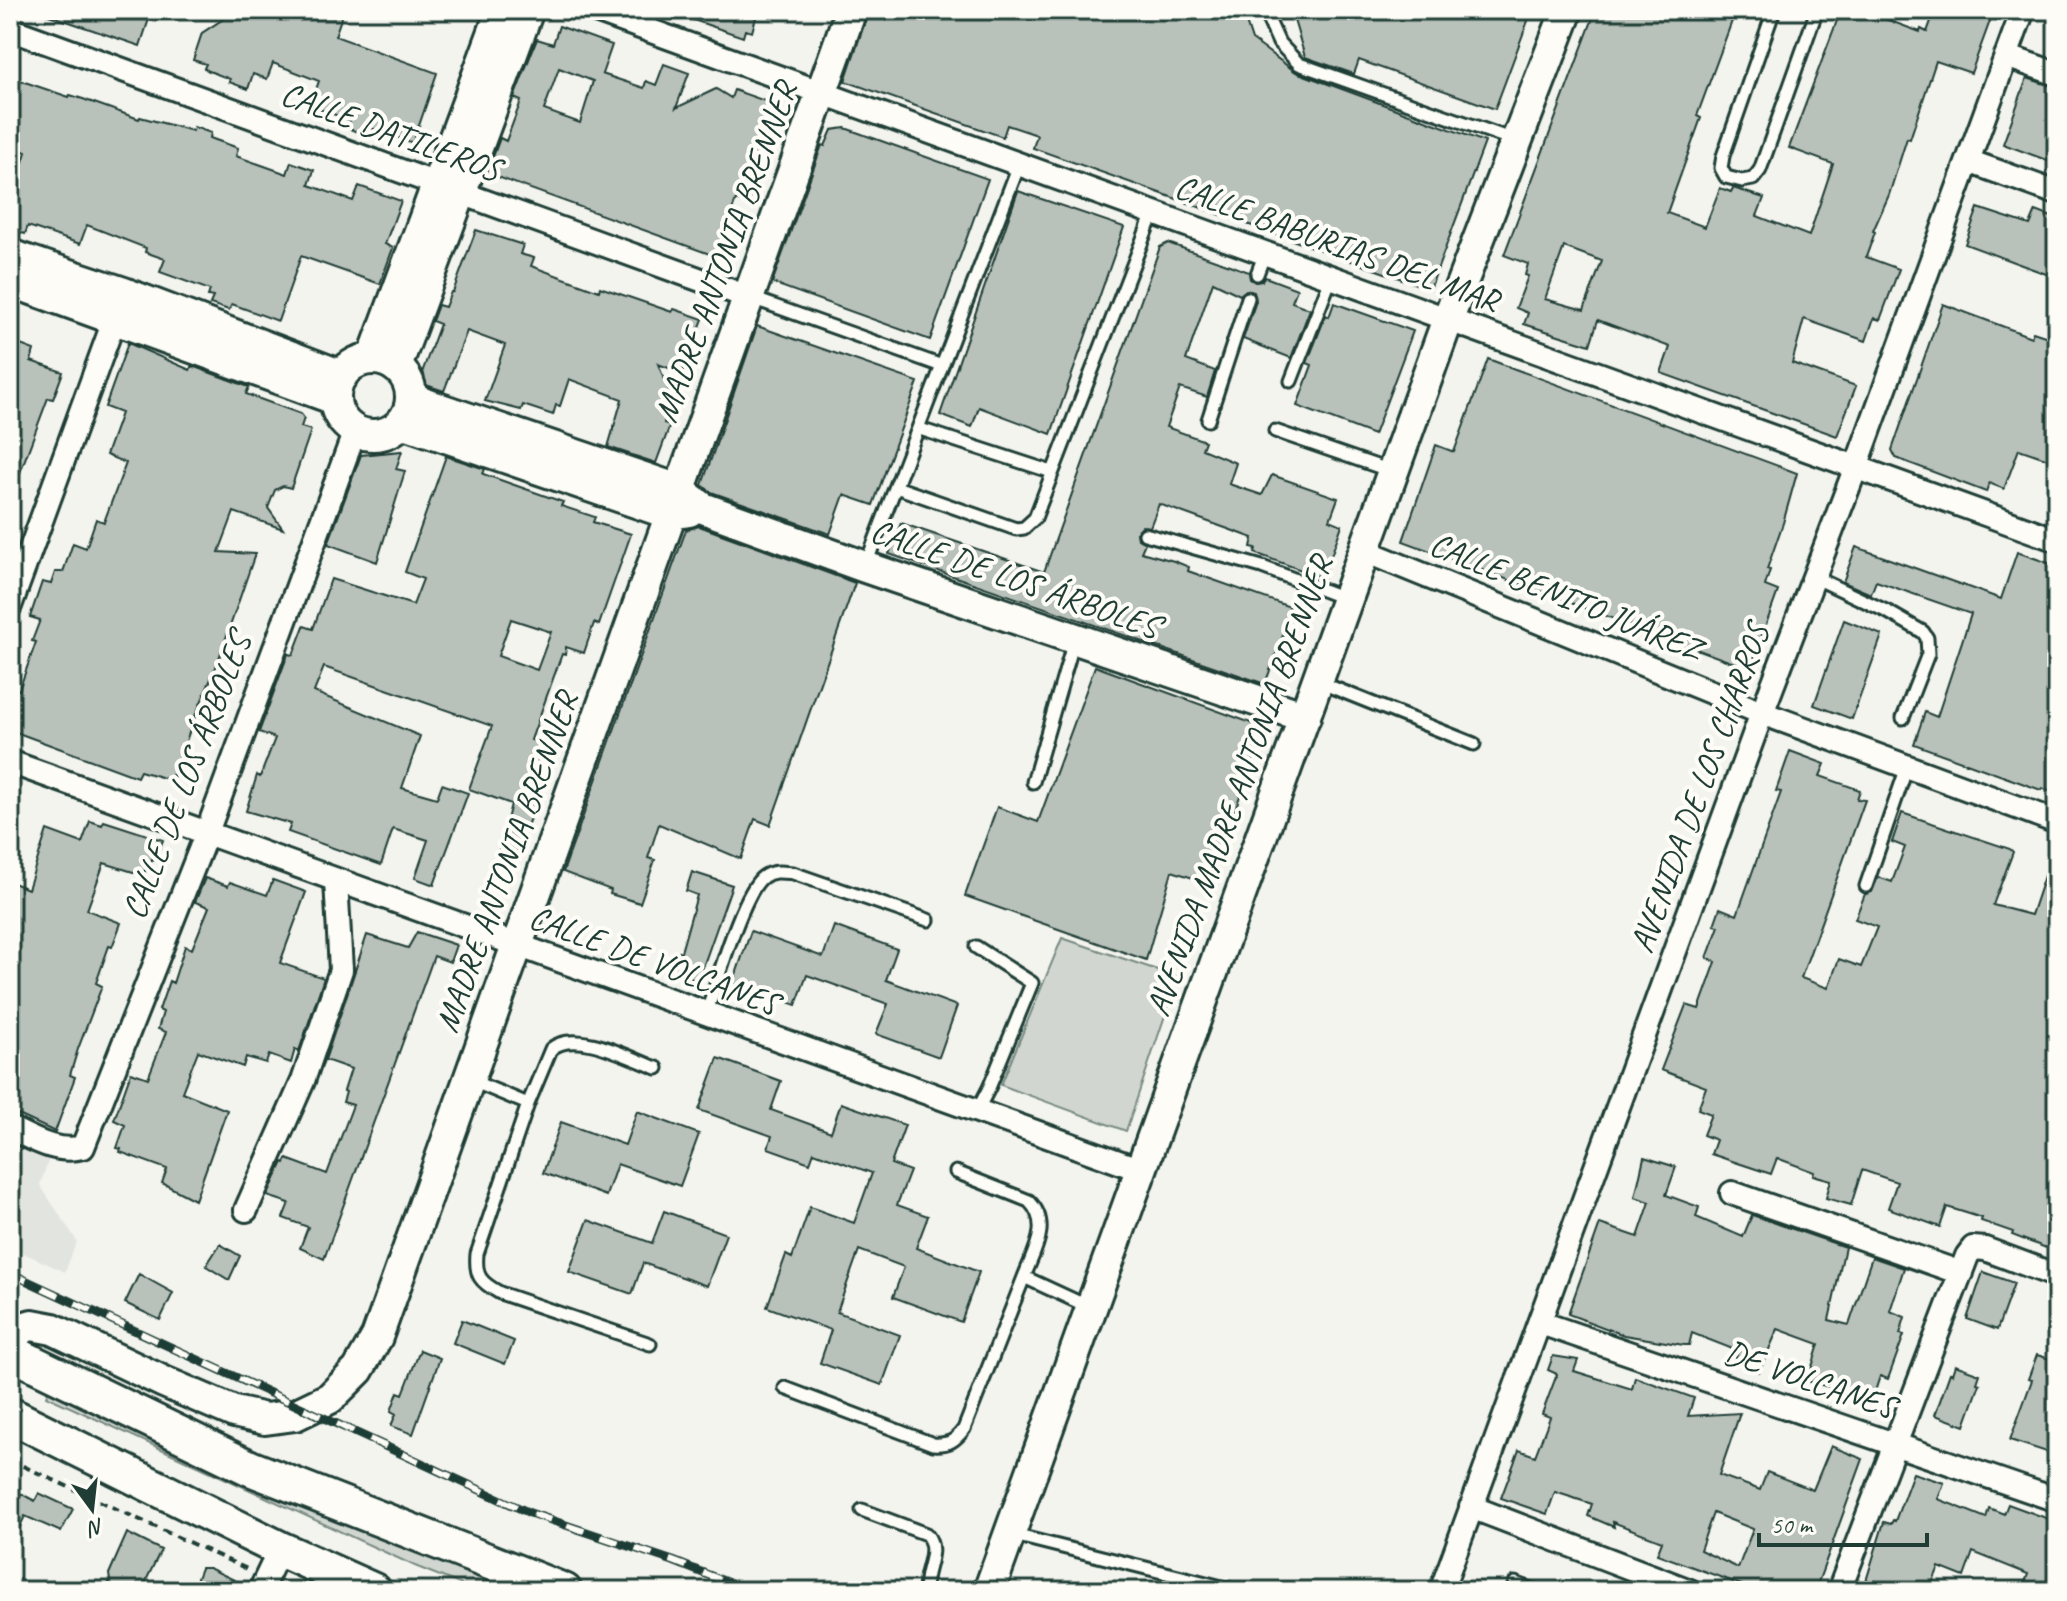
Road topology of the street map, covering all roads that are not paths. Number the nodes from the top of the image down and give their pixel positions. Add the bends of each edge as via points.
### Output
1 (502, 10) edge
2 (528, 10) edge
3 (593, 10) edge
4 (851, 10) edge
5 (1264, 10) edge
6 (1567, 10) edge
7 (1774, 10) edge
8 (1817, 10) edge
9 (2023, 10) edge
10 (10, 29) edge
11 (2006, 56) junction
12 (2057, 74) edge
13 (822, 93) junction
14 (1516, 142) junction
15 (1968, 161) junction
16 (1019, 165) junction
17 (449, 188) junction
18 (2057, 193) edge
19 (1153, 213) junction
20 (10, 255) edge
21 (1331, 278) junction
22 (10, 281) edge
23 (748, 297) junction
24 (1248, 298) dead end
25 (120, 306) junction
26 (1448, 319) junction
27 (385, 362) junction
28 (942, 366) junction
29 (1291, 381) dead end
30 (338, 388) junction
31 (407, 410) junction
32 (1208, 420) dead end
33 (920, 429) junction
34 (355, 431) junction
35 (1275, 431) dead end
36 (1856, 467) junction
37 (1393, 471) junction
38 (1052, 472) junction
39 (896, 487) junction
40 (684, 504) junction
41 (1145, 534) dead end
42 (2057, 540) edge
43 (1365, 551) junction
44 (865, 567) junction
45 (1814, 577) junction
46 (1347, 600) junction
47 (10, 606) edge
48 (1075, 639) junction
49 (1317, 682) junction
50 (1762, 713) junction
51 (1305, 717) junction
52 (1903, 718) dead end
53 (1474, 744) dead end
54 (10, 762) edge
55 (1907, 767) junction
56 (1033, 782) dead end
57 (2057, 822) edge
58 (206, 835) junction
59 (336, 881) junction
60 (1866, 886) dead end
61 (928, 920) dead end
62 (516, 946) junction
63 (976, 947) dead end
64 (705, 1014) junction
65 (657, 1068) dead end
66 (469, 1079) junction
67 (528, 1104) junction
68 (977, 1111) junction
69 (10, 1128) edge
70 (1141, 1170) junction
71 (956, 1172) dead end
72 (1732, 1193) dead end
73 (246, 1210) dead end
74 (1961, 1273) junction
75 (2057, 1276) edge
76 (1024, 1277) junction
77 (1091, 1308) junction
78 (1541, 1323) junction
79 (10, 1340) edge
80 (650, 1344) dead end
81 (10, 1352) edge
82 (785, 1388) dead end
83 (10, 1415) edge
84 (1895, 1444) junction
85 (2057, 1500) edge
86 (1471, 1507) junction
87 (862, 1510) dead end
88 (1009, 1534) junction
89 (268, 1572) edge
90 (374, 1591) edge
91 (564, 1591) edge
92 (926, 1591) edge
93 (989, 1591) edge
94 (1238, 1591) edge
95 (1441, 1591) edge
96 (1512, 1591) edge
97 (1536, 1591) edge
98 (1690, 1591) edge
99 (1839, 1591) edge

1 - 17 street
2 - 17 street
3 - 13 street, CALLE BABURIAS DEL MAR
4 - 13 street, MADRE ANTONIA BRENNER
5 - 14 lane via 1279,43 1299,64
6 - 14 street, AVENIDA MADRE ANTONIA BRENNER
7 - 8 lane via 1723,156 1726,177 1742,181 1753,179 1760,170
9 - 11 street, AVENIDA DE LOS CHARROS
10 - 17 street, CALLE DATILEROS
11 - 12 street
11 - 15 street, AVENIDA DE LOS CHARROS
13 - 16 street, CALLE BABURIAS DEL MAR
13 - 23 street, MADRE ANTONIA BRENNER
14 - 26 street, AVENIDA MADRE ANTONIA BRENNER
15 - 18 street
15 - 36 street, AVENIDA DE LOS CHARROS
16 - 19 street, CALLE BABURIAS DEL MAR
16 - 28 lane
17 - 23 street, CALLE DATILEROS
17 - 27 street
19 - 21 street, CALLE BABURIAS DEL MAR via 1261,264
19 - 38 lane
20 - 25 street
21 - 26 street, CALLE BABURIAS DEL MAR
21 - 29 lane
22 - 25 street
23 - 28 lane
23 - 40 street, MADRE ANTONIA BRENNER
24 - 32 lane
25 - 30 street
25 - 47 street
26 - 36 street, CALLE BABURIAS DEL MAR
26 - 37 street, AVENIDA MADRE ANTONIA BRENNER
27 - 30 street via 361,361
27 - 31 street via 405,375 410,387
28 - 33 lane
30 - 34 street via 338,412
31 - 34 street via 392,430 368,435
31 - 40 street, CALLE DE LOS ÁRBOLES
33 - 38 lane
33 - 39 lane
34 - 58 street, CALLE DE LOS ÁRBOLES
35 - 37 lane
36 - 42 street, CALLE BABURIAS DEL MAR
36 - 45 street, AVENIDA DE LOS CHARROS
37 - 43 street, AVENIDA MADRE ANTONIA BRENNER
38 - 39 lane via 1035,518 1016,529
39 - 44 lane
40 - 44 street, CALLE DE LOS ÁRBOLES
40 - 62 street, MADRE ANTONIA BRENNER
41 - 46 lane via 1262,567
43 - 46 street, AVENIDA MADRE ANTONIA BRENNER
43 - 50 street, CALLE BENITO JUÁREZ
44 - 48 street, CALLE DE LOS ÁRBOLES
45 - 50 street, AVENIDA DE LOS CHARROS
45 - 52 lane via 1923,632 1928,654
46 - 49 street, AVENIDA MADRE ANTONIA BRENNER
48 - 51 street, CALLE DE LOS ÁRBOLES
48 - 56 lane
49 - 51 street, AVENIDA MADRE ANTONIA BRENNER
49 - 53 lane
50 - 55 street, CALLE BENITO JUÁREZ
50 - 78 street, AVENIDA DE LOS CHARROS
51 - 70 street, AVENIDA MADRE ANTONIA BRENNER
54 - 58 street, CALLE DE VOLCANES
55 - 57 street, CALLE BENITO JUÁREZ
55 - 60 lane
58 - 59 street, CALLE DE VOLCANES
58 - 69 street, CALLE DE LOS ÁRBOLES via 83,1147 59,1148
59 - 62 street, CALLE DE VOLCANES
59 - 73 street via 341,970 303,1081
61 - 64 lane via 793,873 765,875 750,894
62 - 64 street, CALLE DE VOLCANES
62 - 66 street, MADRE ANTONIA BRENNER
63 - 68 lane via 1032,983
64 - 68 street, CALLE DE VOLCANES
65 - 67 lane via 584,1042 558,1043
66 - 67 lane
66 - 79 street, MADRE ANTONIA BRENNER via 377,1337 358,1370 330,1398 295,1415 250,1417 53,1329 32,1325
67 - 80 lane via 475,1272 500,1293
68 - 70 street, CALLE DE VOLCANES
70 - 77 street, AVENIDA MADRE ANTONIA BRENNER
71 - 76 lane via 1029,1201 1038,1210 1041,1232
72 - 74 street
74 - 75 street via 1973,1248
74 - 84 street
76 - 77 lane
76 - 82 lane via 964,1429 947,1445
77 - 88 street, AVENIDA MADRE ANTONIA BRENNER
78 - 84 street, DE VOLCANES
78 - 86 street, AVENIDA DE LOS CHARROS
81 - 91 main road via 250,1468
83 - 89 main road
84 - 85 street, DE VOLCANES
84 - 99 street
86 - 95 street, AVENIDA DE LOS CHARROS
86 - 98 street
87 - 92 lane via 930,1539
88 - 93 street, AVENIDA MADRE ANTONIA BRENNER
88 - 94 lane
89 - 90 main road
96 - 97 lane via 1515,1583

